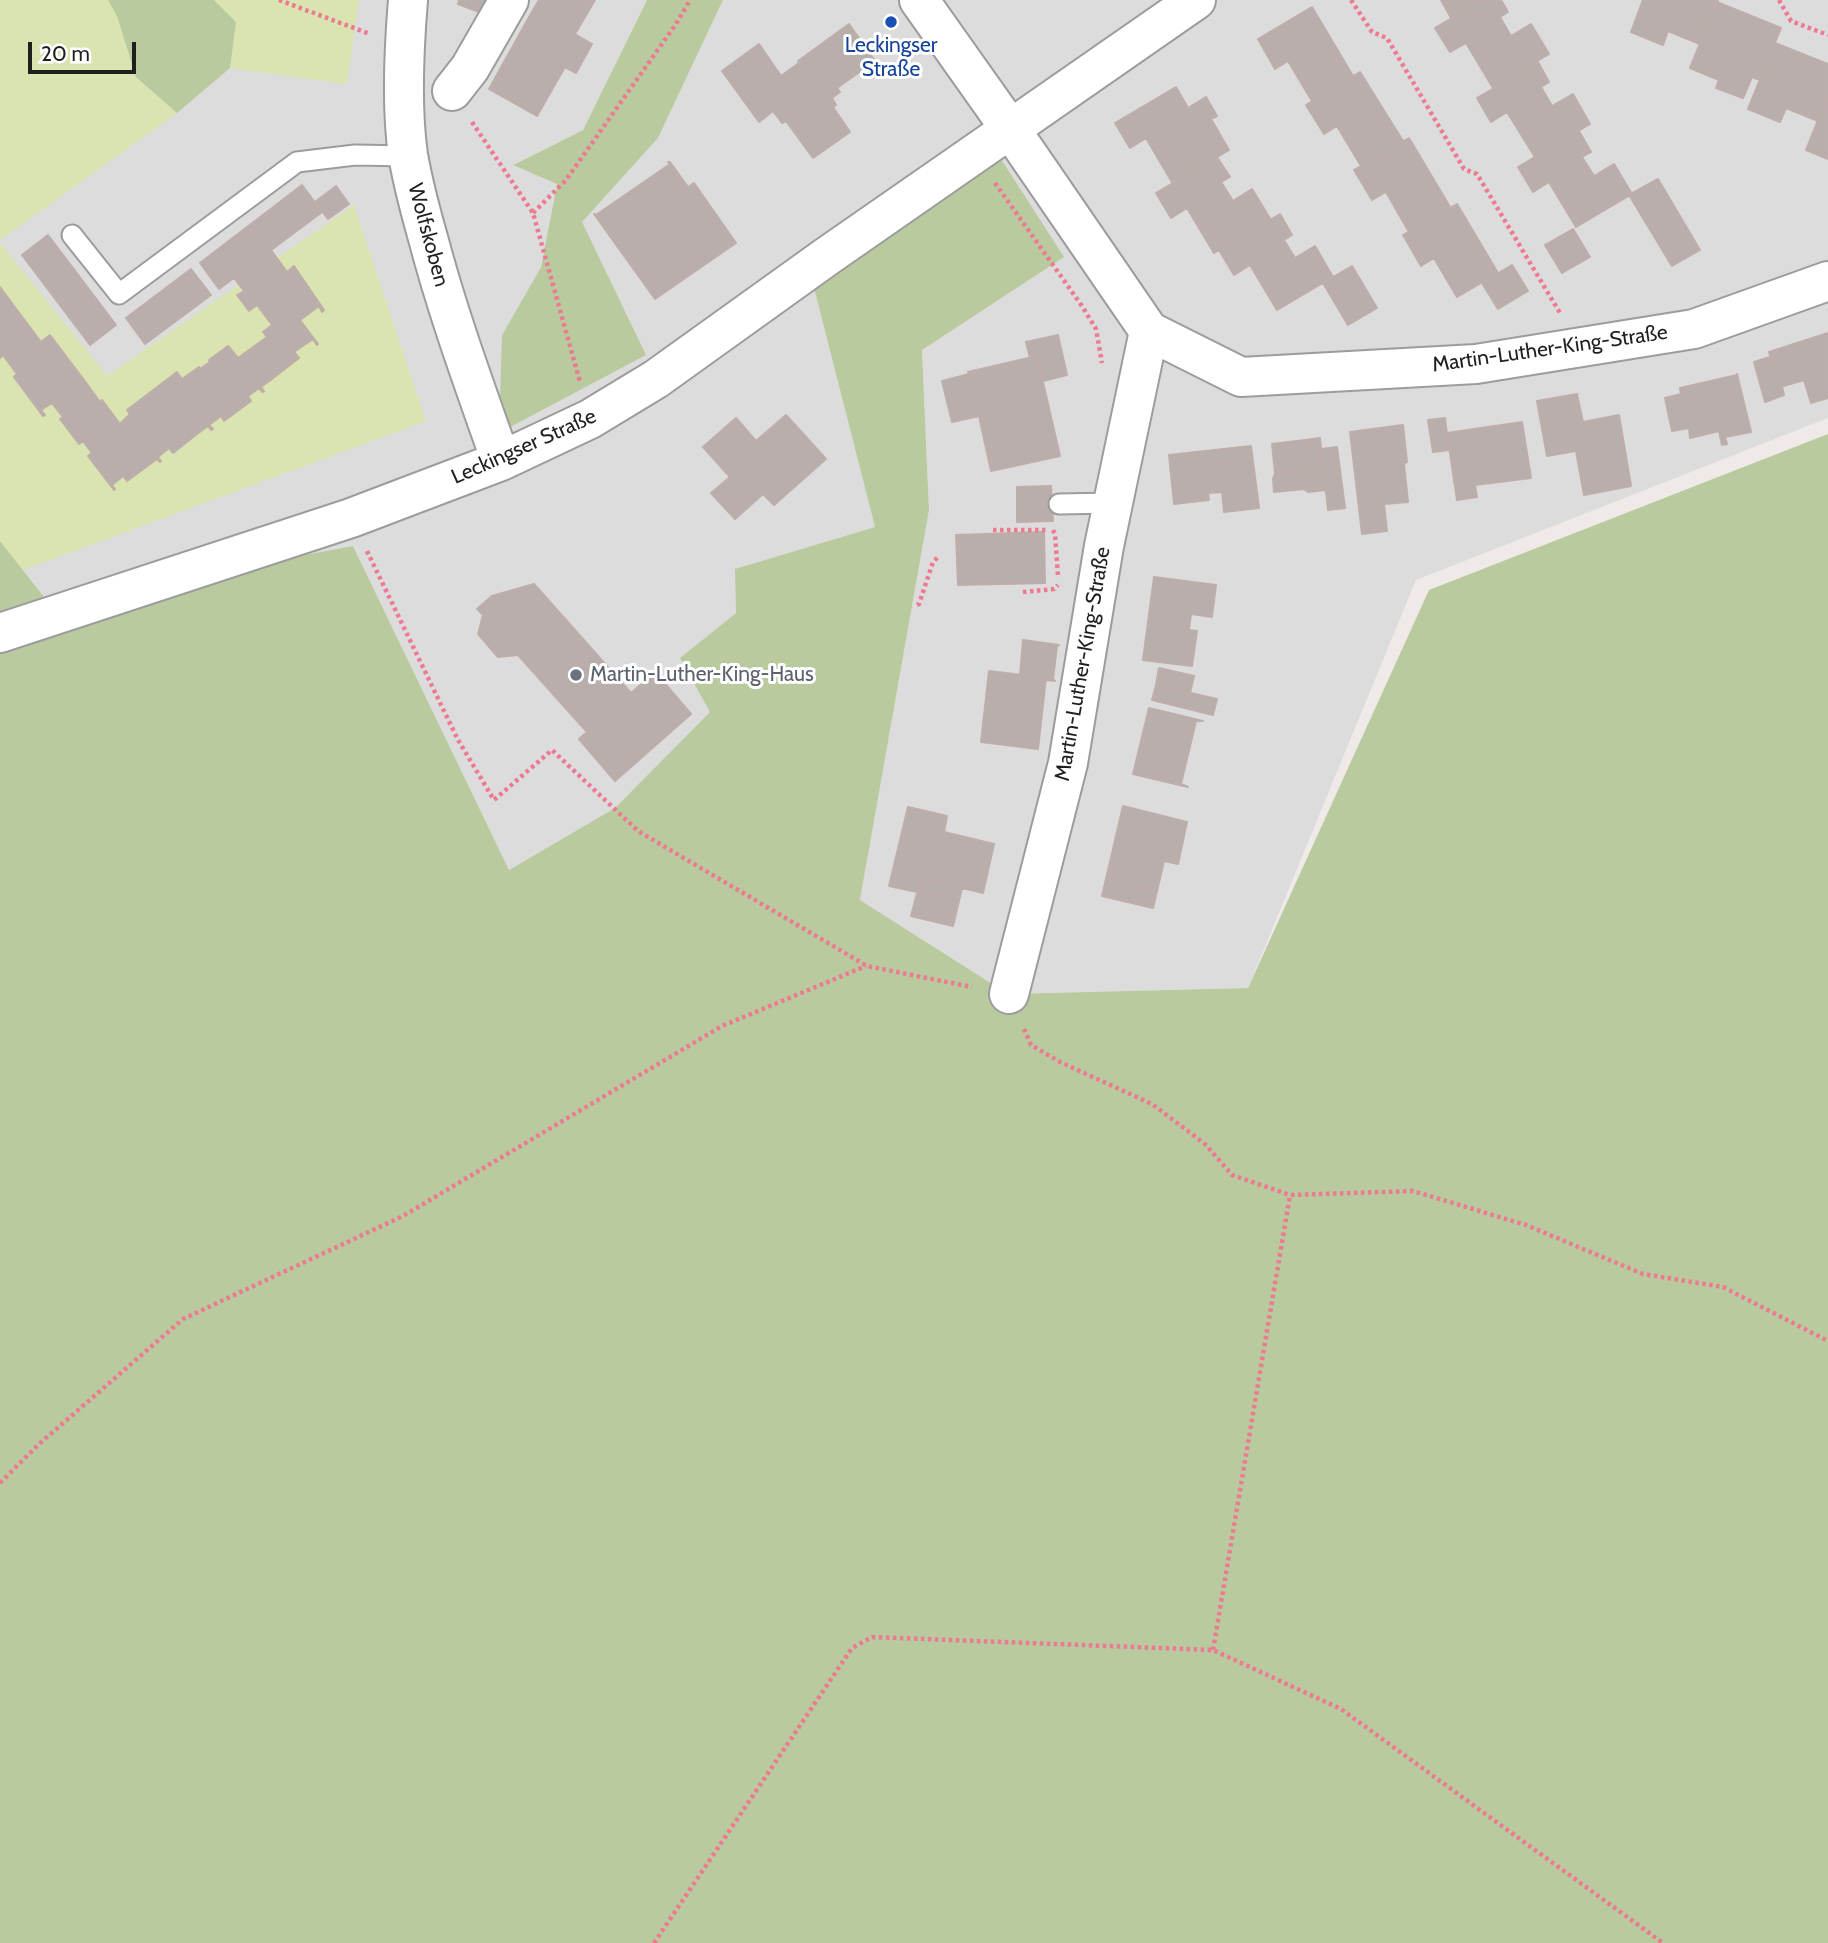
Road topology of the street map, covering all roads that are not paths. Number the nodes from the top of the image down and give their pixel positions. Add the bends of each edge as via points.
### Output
1 (408, 0) edge
2 (509, 0) edge
3 (919, 0) edge
4 (1196, 0) edge
5 (452, 91) road end
6 (1011, 130) junction
7 (408, 156) junction
8 (72, 235) dead end
9 (1828, 281) edge
10 (1149, 331) junction
11 (501, 461) junction
12 (1113, 503) junction
13 (1064, 504) road end
14 (0, 633) edge
15 (1009, 995) dead end

1 - 7 street, Wolfskoben via 404,46
2 - 5 street
3 - 6 street, Martin-Luther-King-Straße
4 - 6 street, Leckingser Straße
6 - 10 street, Martin-Luther-King-Straße
6 - 11 street, Leckingser Straße via 656,379 590,419
7 - 8 lane via 355,155 297,162 119,294
7 - 11 street, Wolfskoben via 447,307
9 - 10 street, Martin-Luther-King-Straße via 1694,329 1476,364 1241,377
10 - 12 street, Martin-Luther-King-Straße
11 - 14 street, Leckingser Straße via 351,518
12 - 13 lane
12 - 15 street, Martin-Luther-King-Straße via 1068,763

